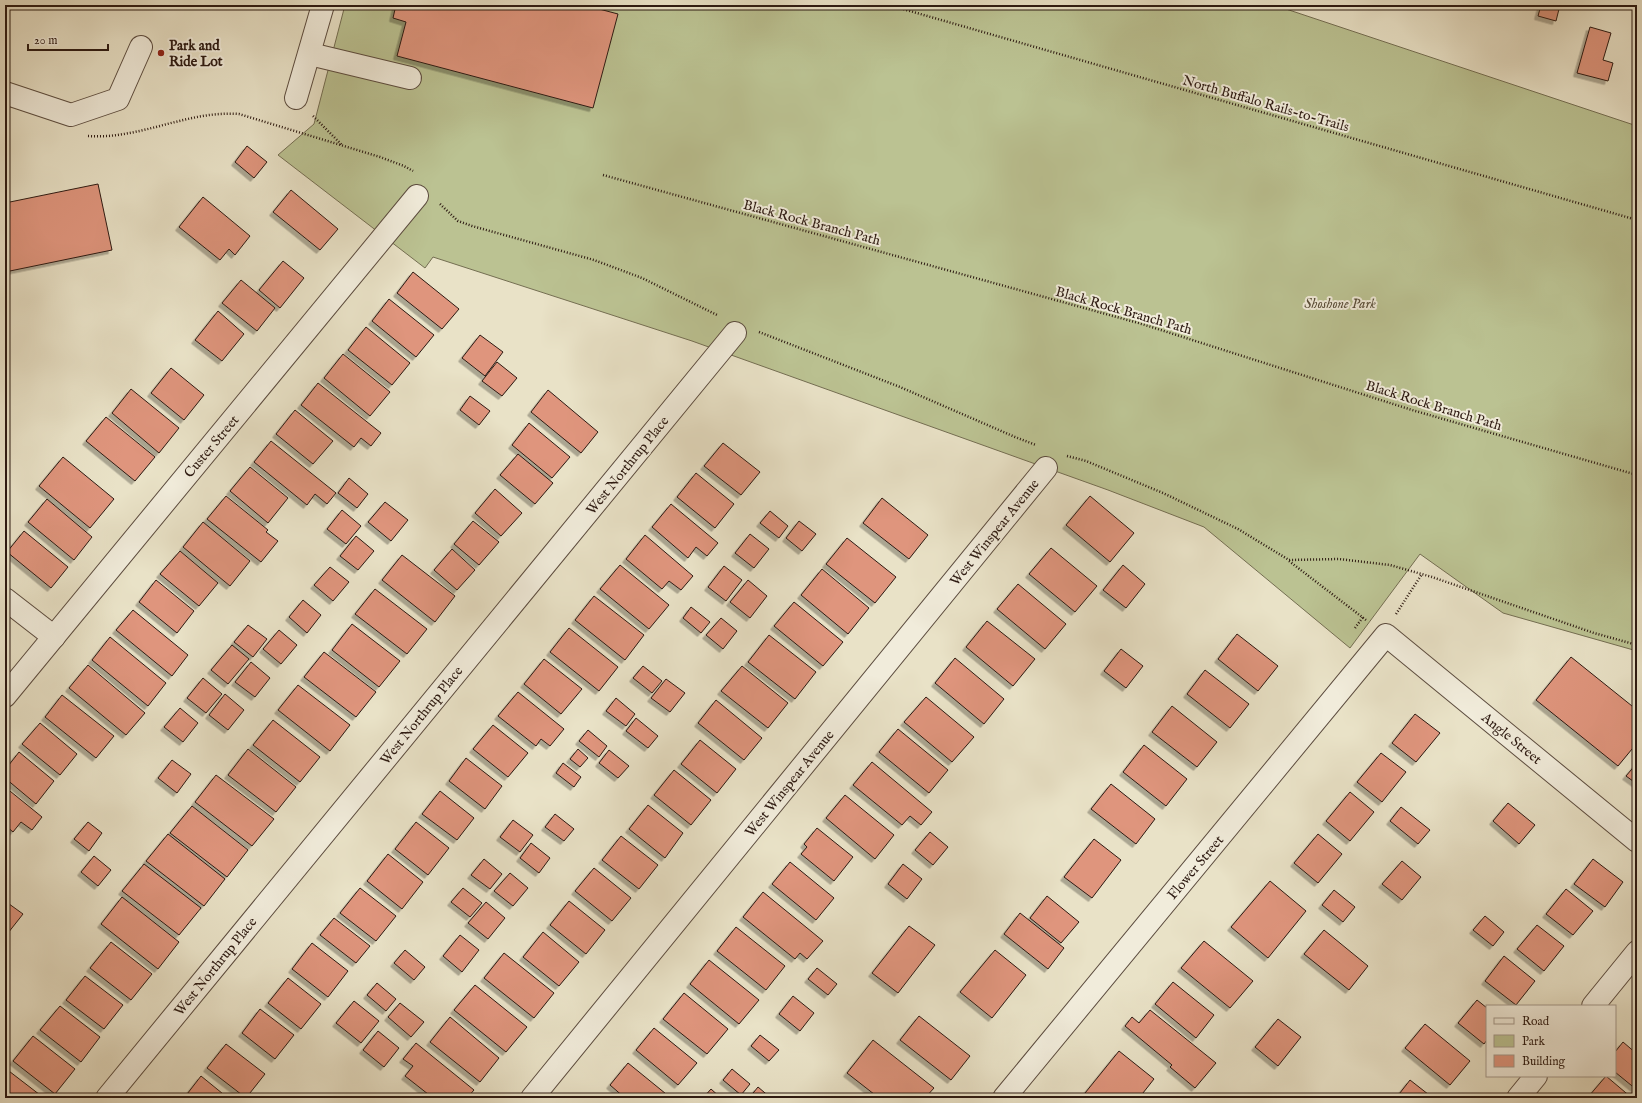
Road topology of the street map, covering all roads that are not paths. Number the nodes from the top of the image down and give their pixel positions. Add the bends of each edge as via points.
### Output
1 (323, 5) edge
2 (141, 47) dead end
3 (310, 54) junction
4 (410, 78) dead end
5 (5, 93) edge
6 (296, 98) road end
7 (427, 198) road end
8 (745, 332) road end
9 (1046, 468) dead end
10 (5, 599) edge
11 (1390, 627) joint
12 (54, 637) junction
13 (5, 696) edge
14 (1637, 841) edge
15 (1637, 952) edge
16 (1594, 1005) edge
17 (1535, 1077) edge
18 (107, 1098) edge
19 (532, 1098) edge
20 (1004, 1098) edge
21 (1518, 1098) edge

1 - 3 street
2 - 5 street via 118,99 71,115
3 - 4 street
3 - 6 street
7 - 12 street, Custer Street
8 - 18 street, West Northrup Place
9 - 19 street, West Winspear Avenue
10 - 12 street
11 - 14 street, Angle Street
11 - 20 street, Flower Street
12 - 13 street, Custer Street
15 - 16 street
17 - 21 street

